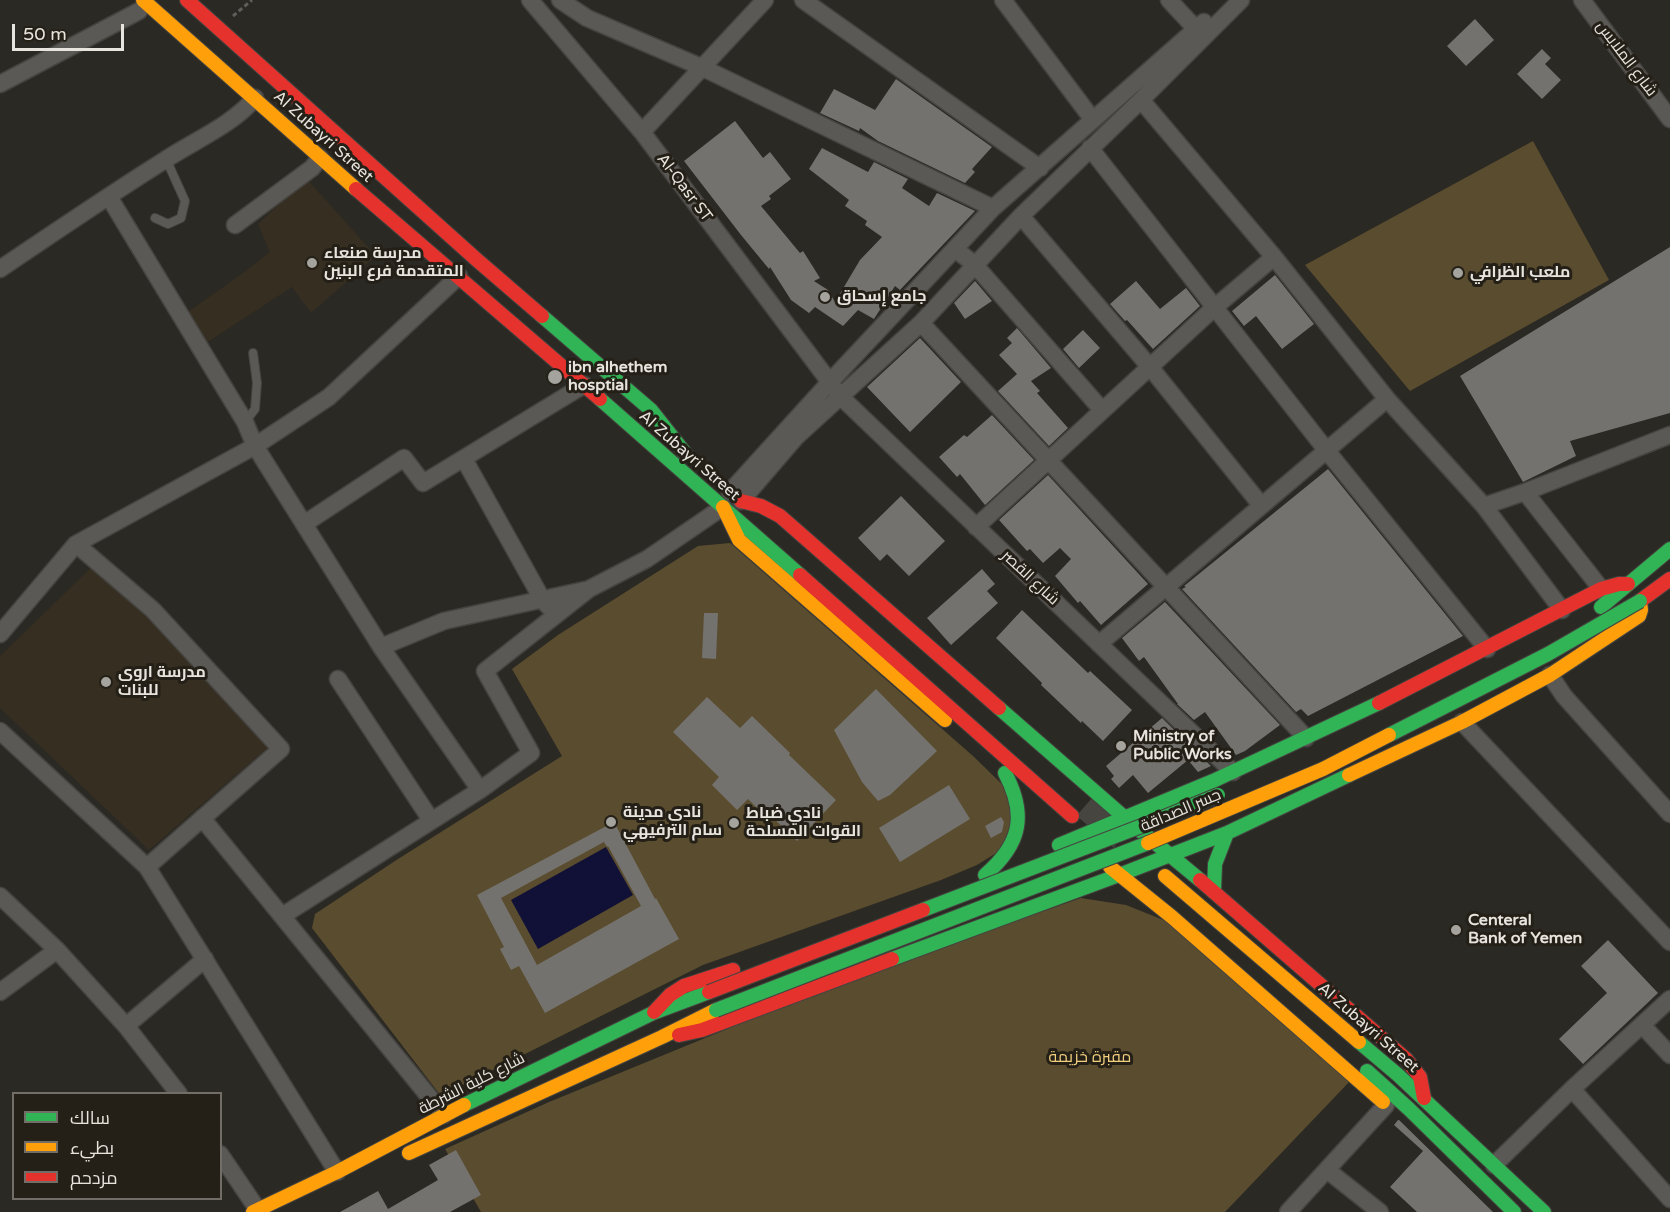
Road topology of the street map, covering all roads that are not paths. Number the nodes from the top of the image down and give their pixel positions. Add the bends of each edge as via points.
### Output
1 (530, 0) edge
2 (560, 0) edge
3 (765, 0) edge
4 (803, 0) edge
5 (1003, 0) edge
6 (1169, 0) edge
7 (1225, 0) edge
8 (1241, 0) edge
9 (1582, 0) edge
10 (136, 4) edge
11 (182, 4) edge
12 (586, 18) junction
13 (1196, 29) junction
14 (561, 38) junction
15 (701, 67) junction
16 (0, 84) edge
17 (255, 99) junction
18 (1141, 100) junction
19 (1670, 119) edge
20 (1093, 120) junction
21 (642, 132) junction
22 (1090, 148) junction
23 (320, 158) junction
24 (166, 159) junction
25 (1040, 168) junction
26 (109, 196) junction
27 (993, 208) junction
28 (1021, 216) junction
29 (155, 218) dead end
30 (235, 225) dead end
31 (955, 249) junction
32 (1274, 257) junction
33 (974, 264) junction
34 (0, 268) edge
35 (459, 276) junction
36 (1215, 307) junction
37 (921, 323) junction
38 (253, 353) dead end
39 (1150, 367) junction
40 (829, 382) junction
41 (584, 385) junction
42 (841, 397) junction
43 (1387, 399) junction
44 (1102, 410) junction
45 (245, 422) junction
46 (1670, 435) edge
47 (255, 446) junction
48 (1327, 451) junction
49 (690, 457) dead end
50 (464, 459) junction
51 (1049, 461) junction
52 (1525, 492) junction
53 (731, 493) junction
54 (1261, 505) junction
55 (1484, 506) junction
56 (723, 507) junction
57 (304, 524) junction
58 (771, 527) dead end
59 (976, 527) junction
60 (76, 544) junction
61 (1670, 549) edge
62 (1670, 579) edge
63 (1167, 586) junction
64 (589, 589) junction
65 (542, 599) junction
66 (1601, 602) junction
67 (1640, 602) junction
68 (1562, 610) junction
69 (555, 616) junction
70 (1574, 623) dead end
71 (0, 634) edge
72 (1099, 644) junction
73 (381, 647) junction
74 (1487, 649) junction
75 (1503, 662) dead end
76 (1550, 675) junction
77 (338, 679) dead end
78 (1462, 722) junction
79 (0, 730) edge
80 (1306, 738) junction
81 (1233, 772) junction
82 (1005, 773) junction
83 (480, 790) junction
84 (1228, 791) dead end
85 (1670, 814) edge
86 (1072, 816) tunnel mouth
87 (202, 818) junction
88 (1124, 818) junction
89 (431, 820) junction
90 (1227, 833) junction
91 (1077, 838) junction
92 (1122, 846) junction
93 (1170, 855) junction
94 (147, 867) junction
95 (985, 875) junction
96 (1119, 875) junction
97 (1165, 876) dead end
98 (1152, 886) dead end
99 (1214, 892) junction
100 (0, 896) edge
101 (282, 916) junction
102 (1670, 942) edge
103 (57, 950) junction
104 (206, 959) junction
105 (0, 992) edge
106 (709, 992) joint
107 (1670, 999) edge
108 (716, 1010) joint
109 (653, 1013) junction
110 (1642, 1025) junction
111 (126, 1026) junction
112 (662, 1037) junction
113 (1670, 1055) edge
114 (1572, 1089) junction
115 (176, 1092) edge
116 (1424, 1098) junction
117 (1386, 1105) junction
118 (1409, 1109) junction
119 (444, 1115) junction
120 (222, 1157) edge
121 (393, 1161) dead end
122 (1494, 1165) junction
123 (1328, 1170) junction
124 (337, 1173) junction
125 (1670, 1199) edge
126 (256, 1211) edge
127 (1288, 1212) edge
128 (1380, 1212) edge
129 (1514, 1212) edge
130 (1544, 1212) edge

1 - 14 street, Al-Qasr ST
2 - 12 street
3 - 15 street
4 - 25 street
5 - 20 street
6 - 13 street
7 - 13 street
8 - 18 street
9 - 19 street, شارع الملابس
10 - 16 street
10 - 17 main road, Al Zubayri Street
11 - 49 main road, Al Zubayri Street via 208,37
12 - 14 street
12 - 15 street
13 - 20 street
14 - 21 street, Al-Qasr ST
15 - 21 street
15 - 27 street
17 - 23 main road, Al Zubayri Street
17 - 24 street via 205,138
18 - 22 street
18 - 32 street
20 - 25 street
21 - 40 street, Al-Qasr ST
22 - 28 street
22 - 36 street
23 - 30 street
23 - 35 main road, Al Zubayri Street
24 - 26 street
24 - 29 lane via 184,201 181,218 168,224
25 - 27 street
26 - 34 street
26 - 45 street
27 - 31 street
28 - 33 street
28 - 39 street
31 - 33 street
31 - 40 street
32 - 36 street
32 - 43 street
33 - 37 street
33 - 44 street
35 - 41 main road, Al Zubayri Street
35 - 47 street via 329,397
36 - 39 street
36 - 48 street
37 - 42 street
37 - 51 street
38 - 45 lane via 255,409
39 - 44 street
39 - 54 street
40 - 42 street, شارع القصر
40 - 53 street
41 - 50 street
41 - 56 main road, Al Zubayri Street
42 - 53 street
42 - 59 street, شارع القصر
43 - 48 street
43 - 55 street
44 - 51 street
45 - 47 street
46 - 52 street
47 - 57 street
47 - 60 street
48 - 54 street
48 - 74 street
50 - 57 street via 423,483 404,458
50 - 65 street
51 - 59 street
51 - 63 street
52 - 55 street
52 - 66 street
53 - 58 main road, Al Zubayri Street
53 - 88 main road via 780,516
54 - 63 street
55 - 68 street
56 - 64 street via 647,559
56 - 82 main road via 739,540
56 - 86 main road, Al Zubayri Street
57 - 73 street
59 - 72 street, شارع القصر
60 - 71 street
60 - 87 street via 153,610 281,749
61 - 66 main road
62 - 67 main road
63 - 72 street
63 - 80 street
64 - 65 street
64 - 69 street
65 - 69 street
65 - 73 street via 444,621
66 - 68 main road
67 - 76 main road via 1639,616
67 - 108 main road, جسر الصداقة, bridge via 1548,654 1323,769 1163,837
68 - 74 main road
69 - 83 street via 485,671 531,753
70 - 75 main road
72 - 81 street, شارع القصر
73 - 83 street
74 - 80 main road
76 - 78 main road
76 - 85 street via 1564,696
77 - 89 street
78 - 90 main road
78 - 102 street
79 - 94 street
80 - 81 main road
81 - 88 main road
82 - 91 main road
82 - 95 main road via 1019,806 1018,825 1003,858
83 - 89 street
84 - 106 main road, جسر الصداقة, bridge
87 - 94 street
87 - 101 street
88 - 91 main road
88 - 92 main road
88 - 93 main road
89 - 101 street
90 - 93 main road
90 - 99 main road via 1215,864
91 - 92 main road
91 - 95 main road
91 - 96 main road
92 - 93 main road
92 - 96 main road
93 - 96 main road
93 - 99 main road
94 - 104 street
95 - 109 main road via 684,986
96 - 112 main road via 702,1030
96 - 117 main road
97 - 116 main road, Al Zubayri Street
98 - 118 main road, Al Zubayri Street
99 - 116 main road via 1406,1059 1423,1081
100 - 103 street
101 - 119 street
103 - 105 street
103 - 111 street
104 - 111 street
104 - 124 street
106 - 109 main road, شارع كلية الشرطة
107 - 110 street
108 - 112 main road, شارع كلية الشرطة
109 - 119 main road, شارع كلية الشرطة
110 - 113 street
110 - 114 street
111 - 115 street
112 - 121 main road, شارع كلية الشرطة
114 - 122 street
114 - 125 street
116 - 122 main road, Al Zubayri Street
117 - 118 main road
117 - 123 street
118 - 129 main road, Al Zubayri Street
119 - 124 main road, شارع كلية الشرطة
120 - 126 street
122 - 130 main road, Al Zubayri Street
123 - 127 street
123 - 128 street
124 - 126 main road, شارع كلية الشرطة

